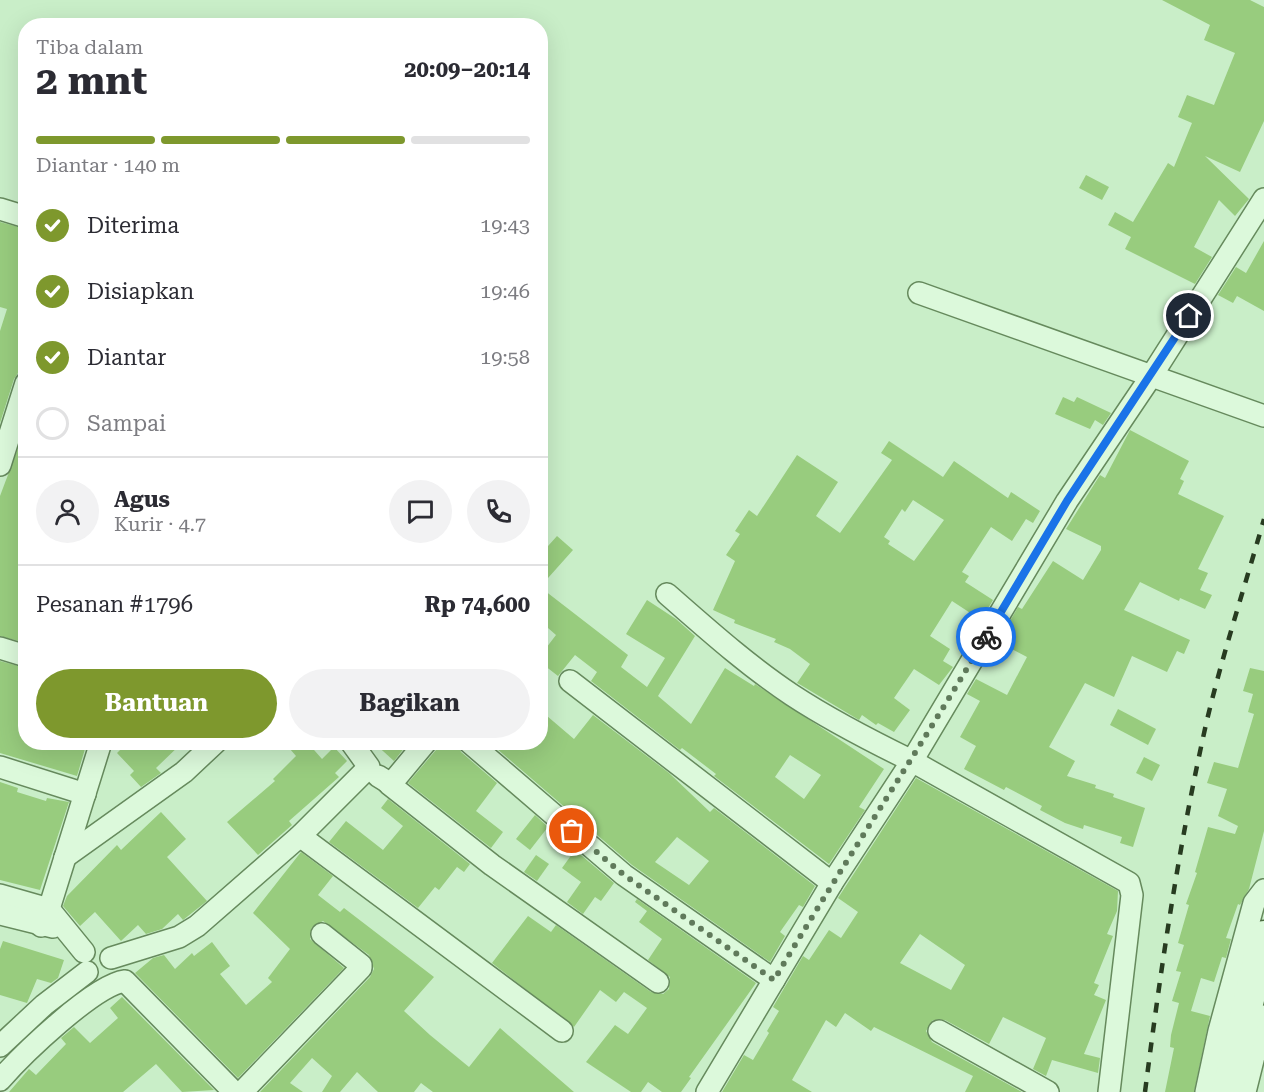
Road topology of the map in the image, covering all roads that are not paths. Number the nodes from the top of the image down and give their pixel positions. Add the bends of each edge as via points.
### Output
1 (1264, 199) edge
2 (0, 209) edge
3 (18, 215) edge
4 (919, 293) dead end
5 (1152, 375) junction
6 (18, 408) edge
7 (1264, 416) edge
8 (0, 465) edge
9 (667, 594) dead end
10 (0, 648) edge
11 (18, 654) edge
12 (570, 681) dead end
13 (98, 750) edge
14 (207, 750) edge
15 (357, 750) edge
16 (419, 750) edge
17 (478, 750) edge
18 (912, 761) junction
19 (0, 767) edge
20 (369, 767) junction
21 (389, 784) junction
22 (85, 794) junction
23 (300, 836) junction
24 (65, 857) junction
25 (832, 883) junction
26 (1264, 890) edge
27 (0, 895) edge
28 (0, 914) edge
29 (45, 918) junction
30 (322, 933) dead end
31 (1264, 936) edge
32 (91, 973) junction
33 (774, 980) junction
34 (657, 982) dead end
35 (1262, 1029) edge
36 (562, 1031) dead end
37 (939, 1031) dead end
38 (0, 1046) edge
39 (0, 1080) edge
40 (234, 1091) edge
41 (707, 1092) edge
42 (1048, 1092) edge
43 (1109, 1092) edge
44 (1206, 1092) edge
45 (1227, 1092) edge
46 (1245, 1092) edge

1 - 5 street
2 - 3 street
4 - 5 street
5 - 7 street
5 - 18 street via 1067,501
6 - 8 street
9 - 18 street via 792,695
10 - 11 street
12 - 25 street
13 - 22 street
14 - 24 street via 183,772
15 - 20 street
16 - 21 street
17 - 33 street via 624,875
18 - 25 street
18 - 43 street via 1129,883 1132,895
19 - 22 street
20 - 21 street
20 - 23 street
21 - 34 street via 492,865
22 - 24 street
23 - 32 street via 188,932 111,958 108,969
23 - 36 street
24 - 29 street
25 - 33 street
26 - 44 street via 1254,903
27 - 29 street
28 - 29 street
29 - 32 street via 66,929
30 - 40 street via 360,968
31 - 45 main road
32 - 38 street via 44,1005
32 - 39 street
32 - 40 street via 129,983
33 - 41 street
35 - 46 street
37 - 42 street

